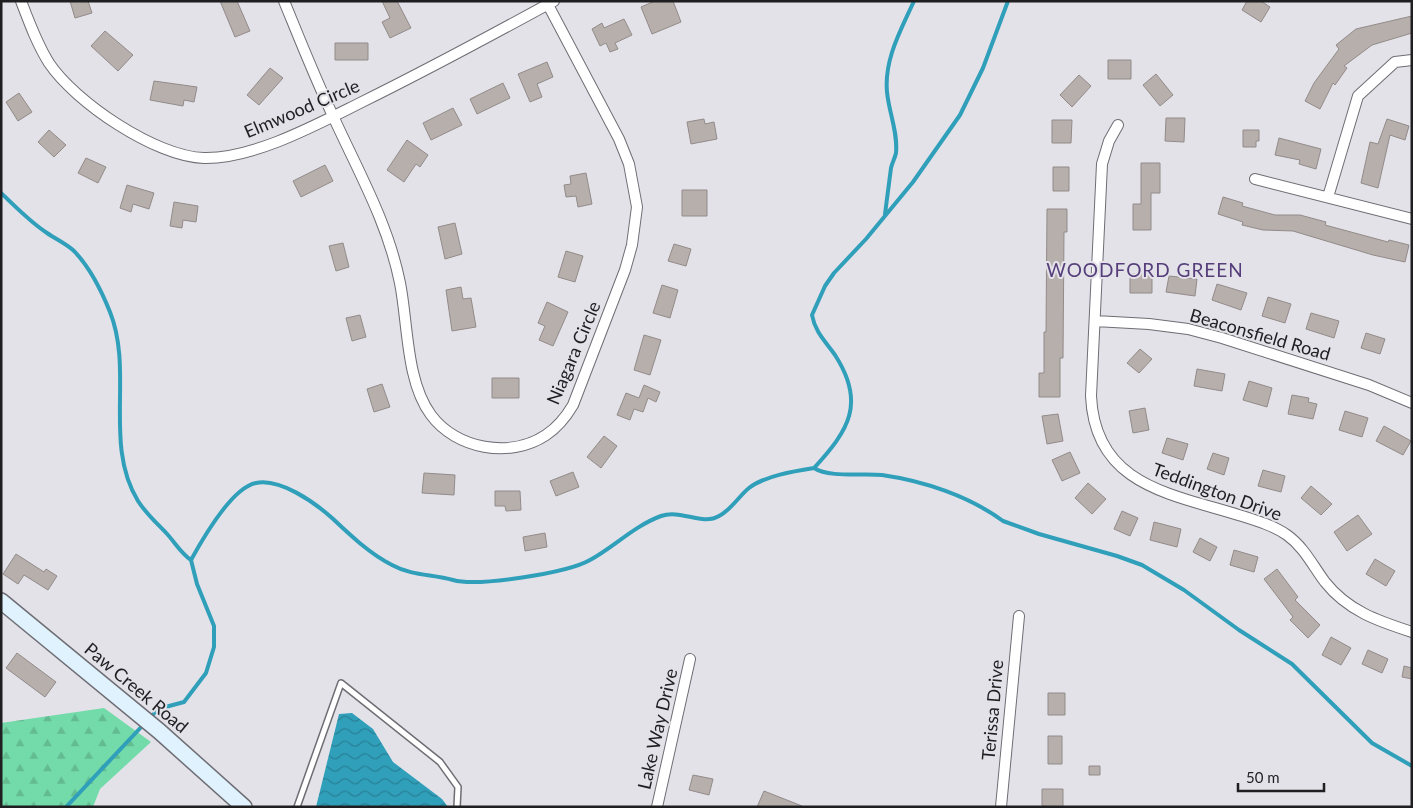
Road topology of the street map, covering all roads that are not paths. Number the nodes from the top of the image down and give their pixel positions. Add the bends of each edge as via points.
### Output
1 (21, 1) edge
2 (284, 1) edge
3 (549, 2) edge
4 (1412, 60) edge
5 (333, 116) junction
6 (1118, 125) dead end
7 (1255, 178) dead end
8 (1328, 197) junction
9 (1412, 219) edge
10 (1095, 321) junction
11 (1412, 403) edge
12 (1, 601) edge
13 (1019, 616) dead end
14 (1412, 632) edge
15 (690, 658) dead end
16 (244, 807) edge
17 (297, 807) edge
18 (457, 807) edge
19 (657, 807) edge
20 (1001, 807) edge

1 - 5 street, Elmwood Circle via 49,63 61,77 82,97 130,132 166,150 204,158 243,152
2 - 5 street, Niagara Circle
3 - 5 street, Elmwood Circle via 420,73
3 - 5 street, Niagara Circle via 619,139 629,164 637,207 625,270 585,378 565,418 541,439 510,448 488,448 462,440 442,427 430,414 416,384 390,243
4 - 8 street via 1395,62 1358,96
6 - 10 street, Teddington Drive via 1102,164
7 - 8 street
8 - 9 street
10 - 11 street, Beaconsfield Road via 1149,324 1222,338 1369,385
10 - 14 street, Teddington Drive via 1092,410 1101,443 1116,463 1152,488 1273,527 1288,535 1326,583 1351,608
12 - 16 street, Paw Creek Road via 159,731
13 - 20 street, Terissa Drive
15 - 19 street, Lake Way Drive
17 - 18 lane via 341,683 440,762 458,787

